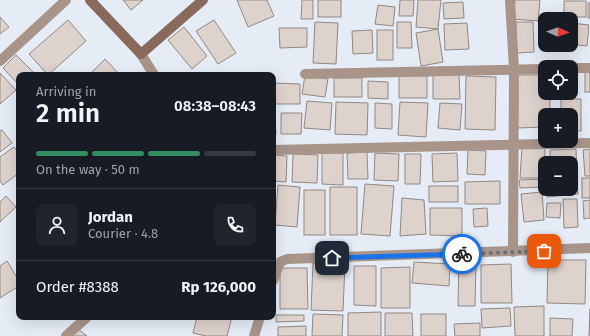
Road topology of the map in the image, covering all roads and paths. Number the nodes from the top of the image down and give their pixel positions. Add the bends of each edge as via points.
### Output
1 (66, 0) edge
2 (90, 0) edge
3 (203, 0) edge
4 (510, 0) edge
5 (141, 54) junction
6 (0, 61) edge
7 (578, 68) edge
8 (590, 68) edge
9 (514, 69) junction
10 (538, 69) edge
11 (152, 72) edge
12 (305, 74) dead end
13 (590, 143) edge
14 (513, 145) junction
15 (276, 150) edge
16 (590, 248) edge
17 (513, 252) junction
18 (276, 273) edge
19 (84, 320) edge
20 (259, 320) edge
21 (66, 336) edge
22 (254, 336) edge

1 - 6 street
2 - 5 street
3 - 5 street
4 - 9 street
5 - 11 street
7 - 8 street
9 - 10 street
9 - 12 street
9 - 14 street
13 - 14 street
14 - 15 street
14 - 17 street
16 - 17 street
17 - 18 street via 286,259 280,262
19 - 21 street
20 - 22 street

